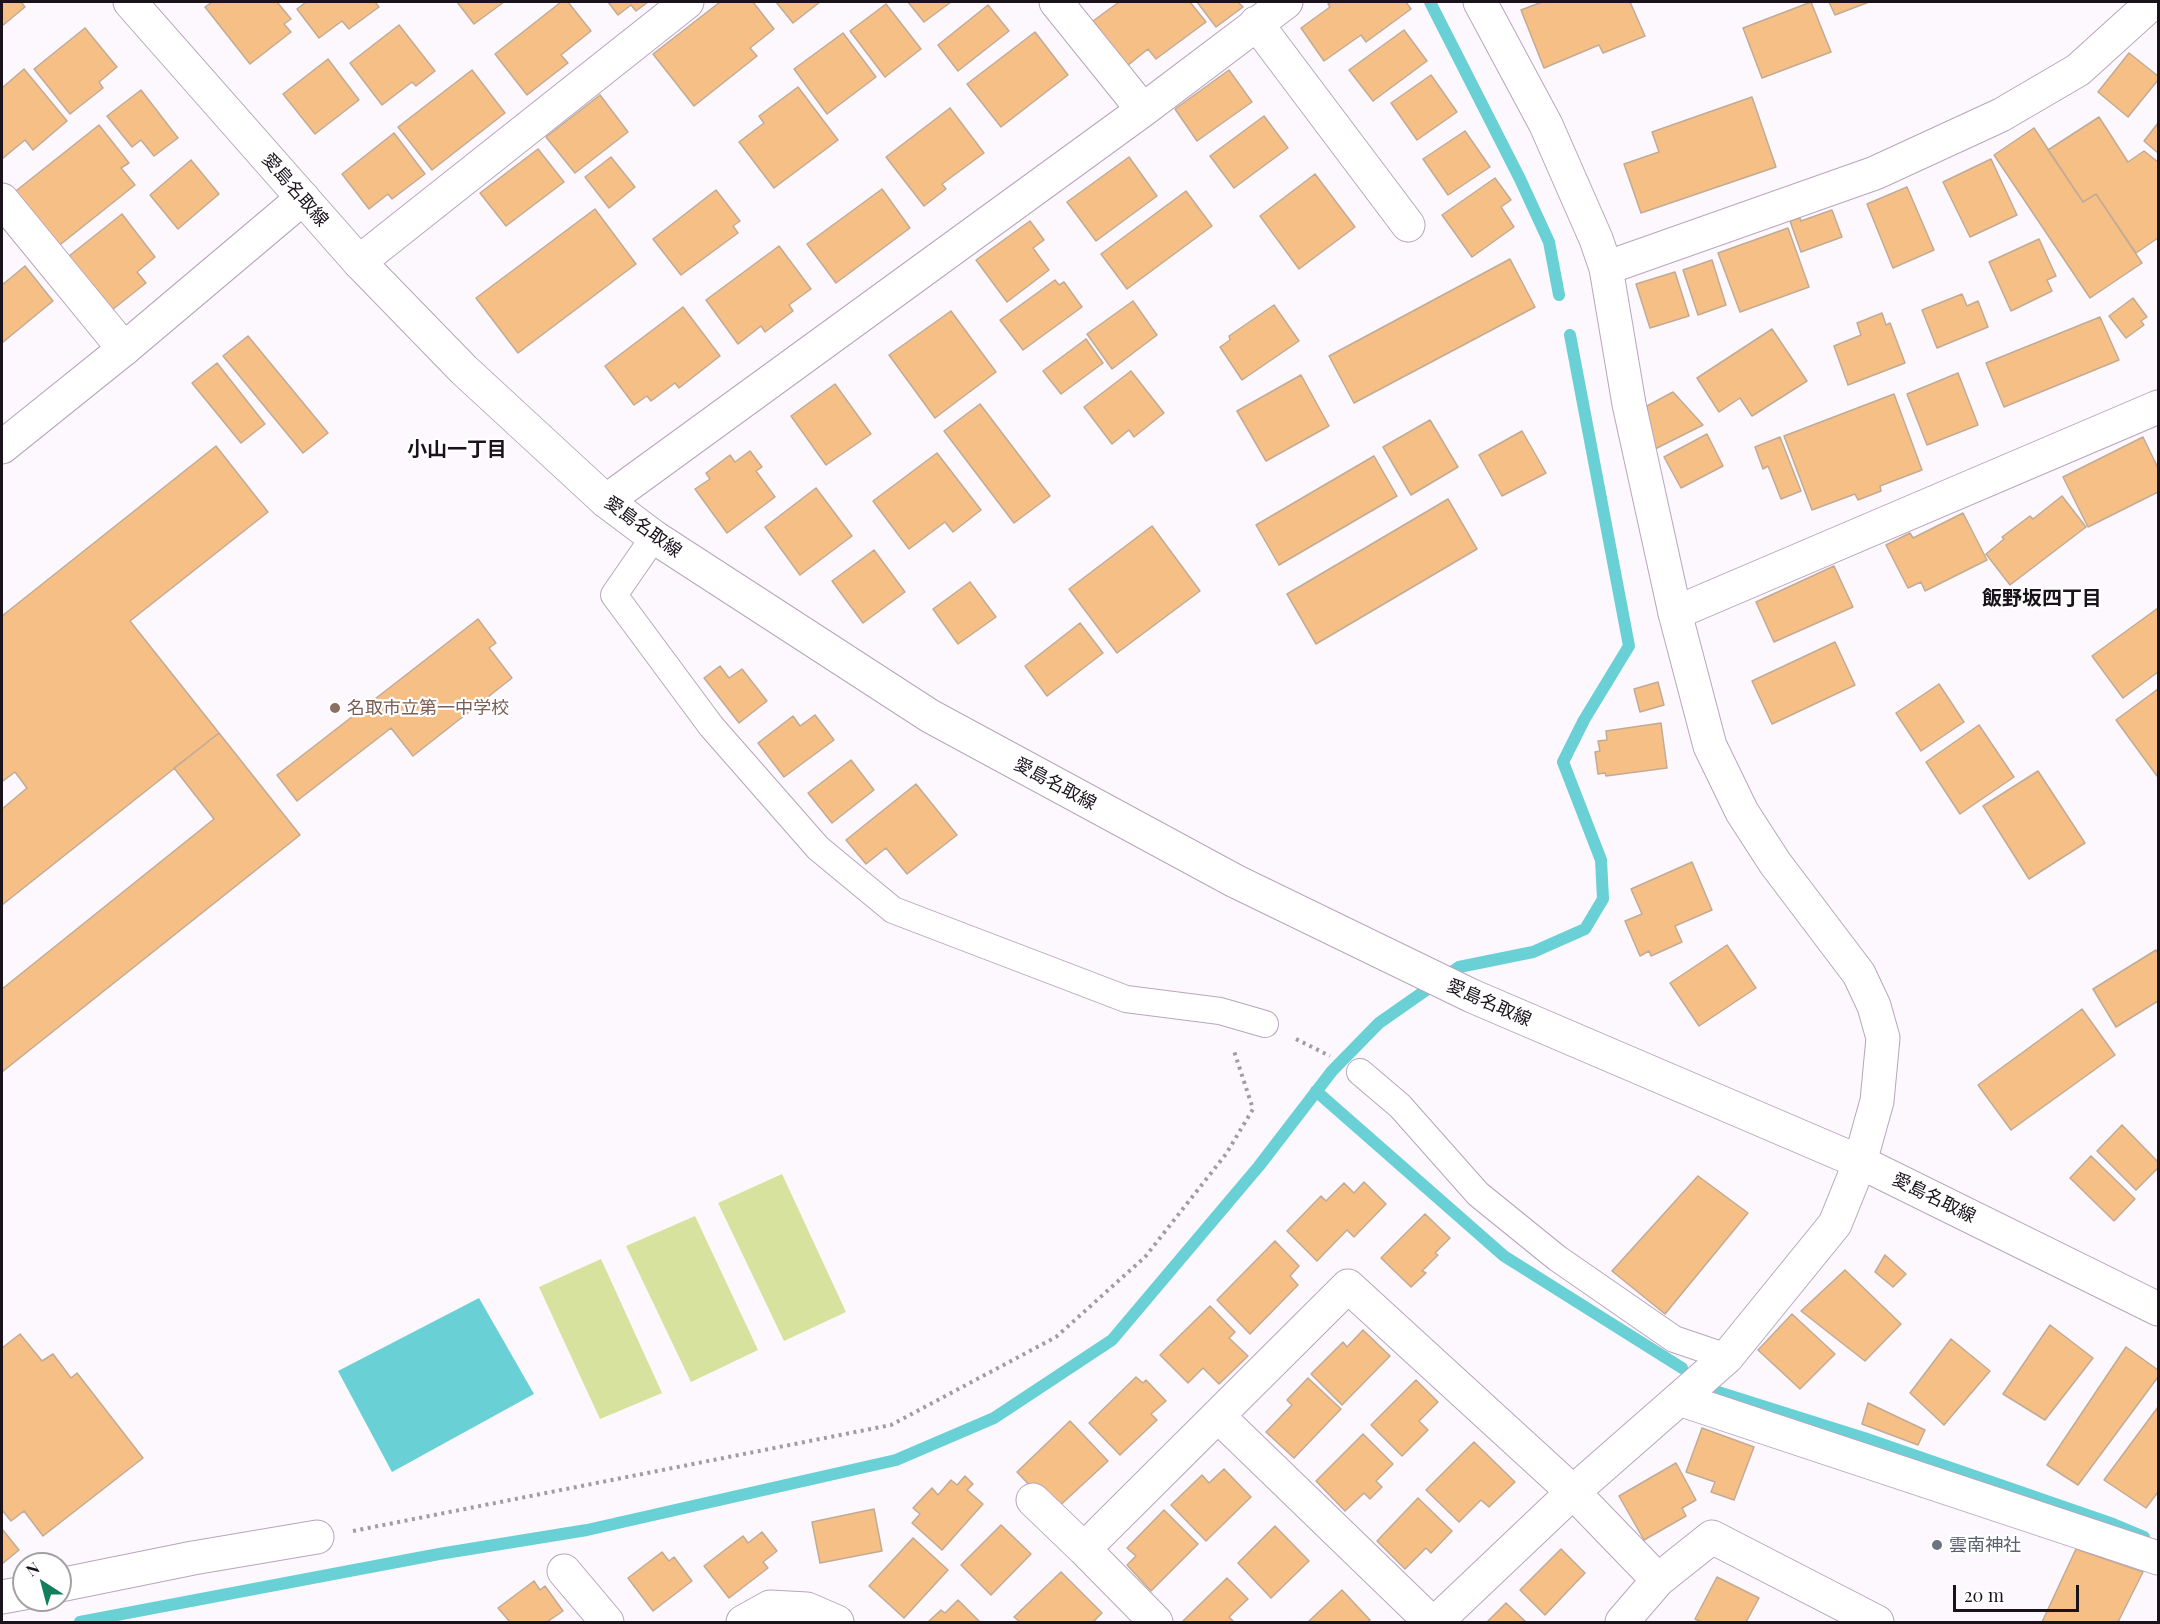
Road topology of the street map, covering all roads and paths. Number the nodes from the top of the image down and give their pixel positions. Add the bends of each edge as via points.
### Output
1 (130, 2) edge
2 (687, 2) edge
3 (1056, 2) edge
4 (1286, 2) edge
5 (1480, 2) edge
6 (2153, 2) edge
7 (1256, 22) junction
8 (1143, 110) junction
9 (303, 198) junction
10 (2, 201) edge
11 (1408, 225) dead end
12 (358, 262) junction
13 (1606, 268) junction
14 (124, 348) junction
15 (2158, 407) edge
16 (2, 447) edge
17 (606, 501) junction
18 (654, 537) junction
19 (1675, 613) junction
20 (1220, 1011) junction
21 (1265, 1024) dead end
22 (1360, 1072) dead end
23 (1860, 1162) junction
24 (2154, 1299) edge
25 (1727, 1357) junction
26 (1679, 1399) junction
27 (1218, 1416) junction
28 (1573, 1492) junction
29 (1033, 1500) dead end
30 (317, 1537) joint
31 (1084, 1549) junction
32 (2158, 1558) edge
33 (564, 1571) dead end
34 (1658, 1580) junction
35 (72, 1583) edge
36 (1143, 1618) edge
37 (607, 1623) edge
38 (743, 1623) edge
39 (837, 1623) edge
40 (1431, 1623) edge
41 (1436, 1623) edge
42 (1622, 1623) edge
43 (1877, 1623) edge

1 - 9 street, 愛島名取線
2 - 12 street
3 - 8 street
4 - 7 street
5 - 13 street via 1546,125
6 - 13 street via 2078,70 2001,115 1875,173
7 - 8 street
7 - 11 street
8 - 17 street
9 - 12 street, 愛島名取線
9 - 14 street
10 - 14 street
12 - 17 street, 愛島名取線 via 464,370
13 - 19 street via 1629,404
14 - 16 street
15 - 19 street
17 - 18 street, 愛島名取線
18 - 20 lane via 614,595 711,726 818,848 868,890 893,910 1126,999
18 - 23 street, 愛島名取線 via 930,716 1235,882 1472,996
19 - 23 street via 1710,746 1742,812 1775,863 1859,974 1874,1006 1882,1038 1877,1101
20 - 21 lane
20 - 30 path via 1253,1109 1226,1154 1145,1257 1056,1337 891,1425
22 - 25 lane via 1400,1107 1478,1194 1557,1258 1674,1339
23 - 24 street, 愛島名取線
23 - 25 street via 1835,1224
25 - 26 street
26 - 28 street
26 - 32 street
27 - 28 street via 1348,1286
27 - 31 street
27 - 40 street
28 - 34 street
28 - 41 street
29 - 31 street
30 - 35 street
31 - 36 street
33 - 37 street
34 - 42 street
34 - 43 street via 1712,1537
38 - 39 street via 770,1607 807,1609

